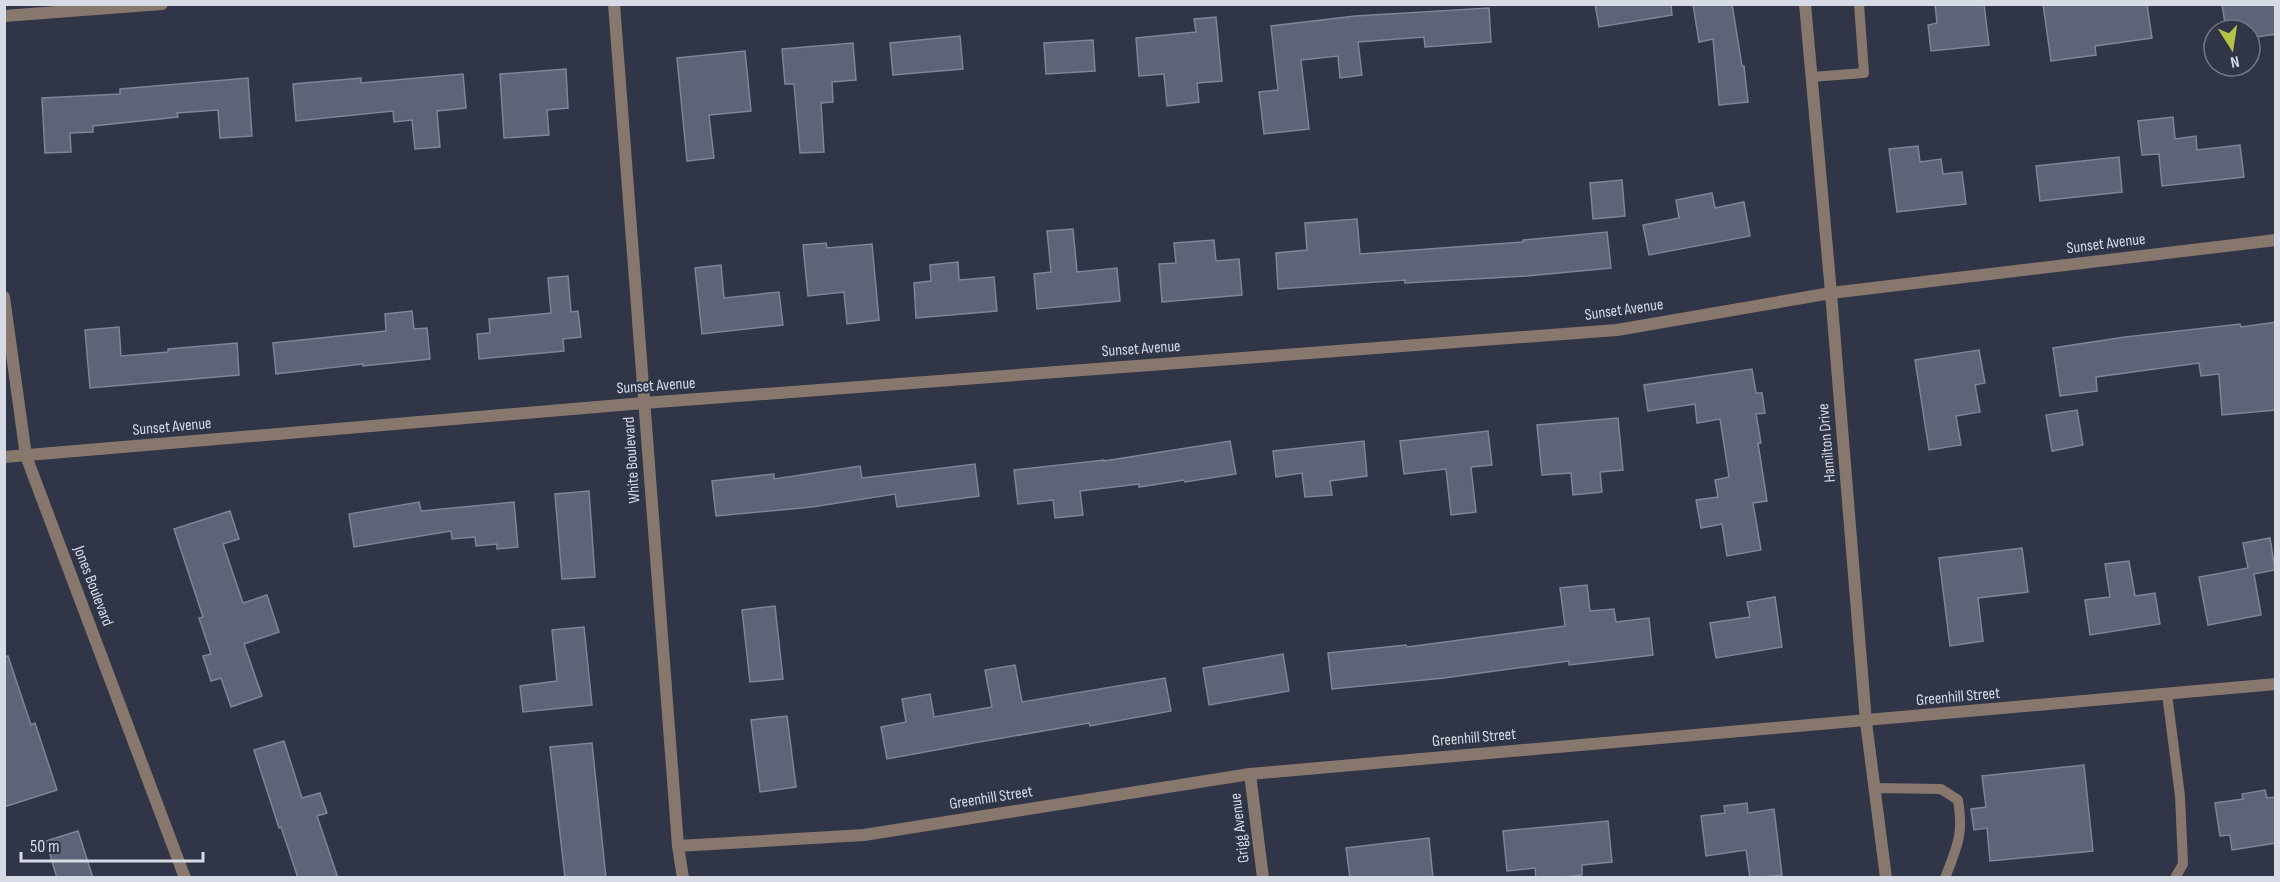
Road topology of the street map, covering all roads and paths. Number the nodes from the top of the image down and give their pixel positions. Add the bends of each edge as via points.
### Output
1 (162, 4) edge
2 (614, 4) edge
3 (1804, 4) edge
4 (1859, 4) edge
5 (4, 16) edge
6 (1811, 77) junction
7 (2276, 240) edge
8 (1831, 293) junction
9 (4, 297) edge
10 (644, 403) junction
11 (26, 456) junction
12 (4, 457) edge
13 (2276, 684) edge
14 (2167, 694) junction
15 (1866, 722) junction
16 (1250, 774) junction
17 (1874, 788) junction
18 (678, 846) junction
19 (184, 878) edge
20 (683, 878) edge
21 (1263, 878) edge
22 (1886, 878) edge
23 (1944, 878) edge
24 (2175, 878) edge

1 - 5 street
2 - 10 street, White Boulevard
3 - 6 street, Hamilton Drive
4 - 6 lane via 1864,73
6 - 8 street, Hamilton Drive
7 - 8 street, Sunset Avenue
8 - 10 street, Sunset Avenue via 1617,330
8 - 15 street, Hamilton Drive
9 - 11 street, Jones Boulevard
10 - 11 street, Sunset Avenue
10 - 18 street, White Boulevard
11 - 12 street, Sunset Avenue
11 - 19 street, Jones Boulevard
13 - 14 street, Greenhill Street
14 - 15 street, Greenhill Street
14 - 24 lane via 2180,796 2183,864
15 - 16 street, Greenhill Street
15 - 17 street, Hamilton Drive
16 - 18 street, Greenhill Street via 864,834
16 - 21 street, Grigg Avenue
17 - 22 street, Hamilton Drive
17 - 23 lane via 1941,789 1958,800 1962,823
18 - 20 street, White Boulevard

